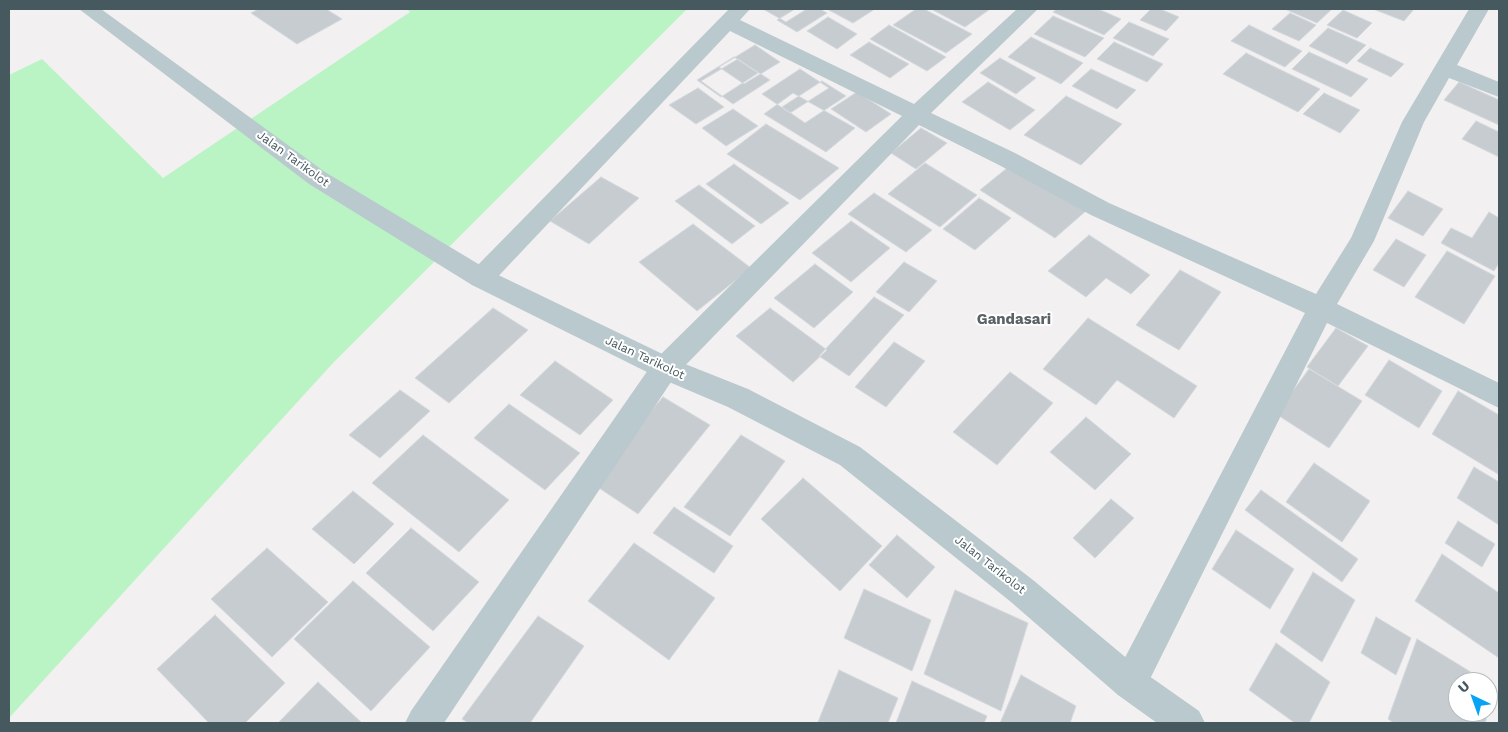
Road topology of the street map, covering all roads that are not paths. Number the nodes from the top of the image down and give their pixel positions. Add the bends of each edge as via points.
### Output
1 (89, 9) edge
2 (1028, 9) edge
3 (1479, 9) edge
4 (734, 16) edge
5 (1445, 68) junction
6 (1499, 90) edge
7 (917, 114) junction
8 (481, 278) junction
9 (1321, 308) junction
10 (665, 368) junction
11 (1499, 396) edge
12 (1130, 683) junction
13 (422, 723) edge
14 (1187, 723) edge

1 - 8 street, Jalan Tarikolot via 317,178
2 - 7 street
3 - 5 street
4 - 7 street
4 - 8 street
5 - 6 street
5 - 9 street via 1413,122 1362,241
7 - 9 street via 1100,208
7 - 10 street
8 - 10 street, Jalan Tarikolot
9 - 11 street
9 - 12 street
10 - 12 street, Jalan Tarikolot via 738,398 850,456 1022,591
10 - 13 street
12 - 14 street, Jalan Tarikolot

